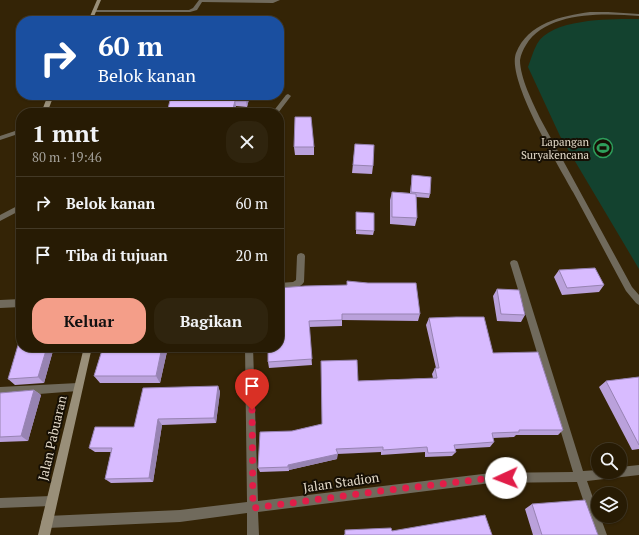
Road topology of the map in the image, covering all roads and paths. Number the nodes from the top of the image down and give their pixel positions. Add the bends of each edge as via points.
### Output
1 (99, 0) edge
2 (278, 0) edge
3 (94, 12) junction
4 (639, 15) edge
5 (92, 16) edge
6 (288, 96) dead end
7 (279, 108) edge
8 (16, 132) edge
9 (0, 138) edge
10 (16, 210) edge
11 (0, 218) edge
12 (301, 256) dead end
13 (514, 263) dead end
14 (284, 286) edge
15 (639, 301) edge
16 (16, 303) edge
17 (0, 304) edge
18 (87, 352) edge
19 (250, 352) edge
20 (78, 387) junction
21 (0, 392) edge
22 (639, 470) edge
23 (580, 477) junction
24 (51, 501) junction
25 (0, 503) edge
26 (253, 508) junction
27 (46, 522) junction
28 (44, 535) edge
29 (253, 535) edge
30 (601, 535) edge

1 - 3 street
2 - 3 street via 201,1 192,11
3 - 5 street
4 - 15 street via 608,13 556,20 540,27 524,42 517,63 524,88 553,149 629,289
6 - 7 street
8 - 9 street
10 - 11 street
12 - 14 street via 300,282
13 - 23 street
16 - 17 street
18 - 20 street, Jalan Pabuaran
19 - 26 street
20 - 21 street
20 - 24 street, Jalan Pabuaran
22 - 23 street, Jalan Stadion
23 - 26 street, Jalan Stadion via 491,478
23 - 30 street
24 - 25 street
24 - 27 street, Jalan Pabuaran
26 - 27 street, Jalan Stadion via 180,516
26 - 29 street
27 - 28 street, Jalan Pabuaran

